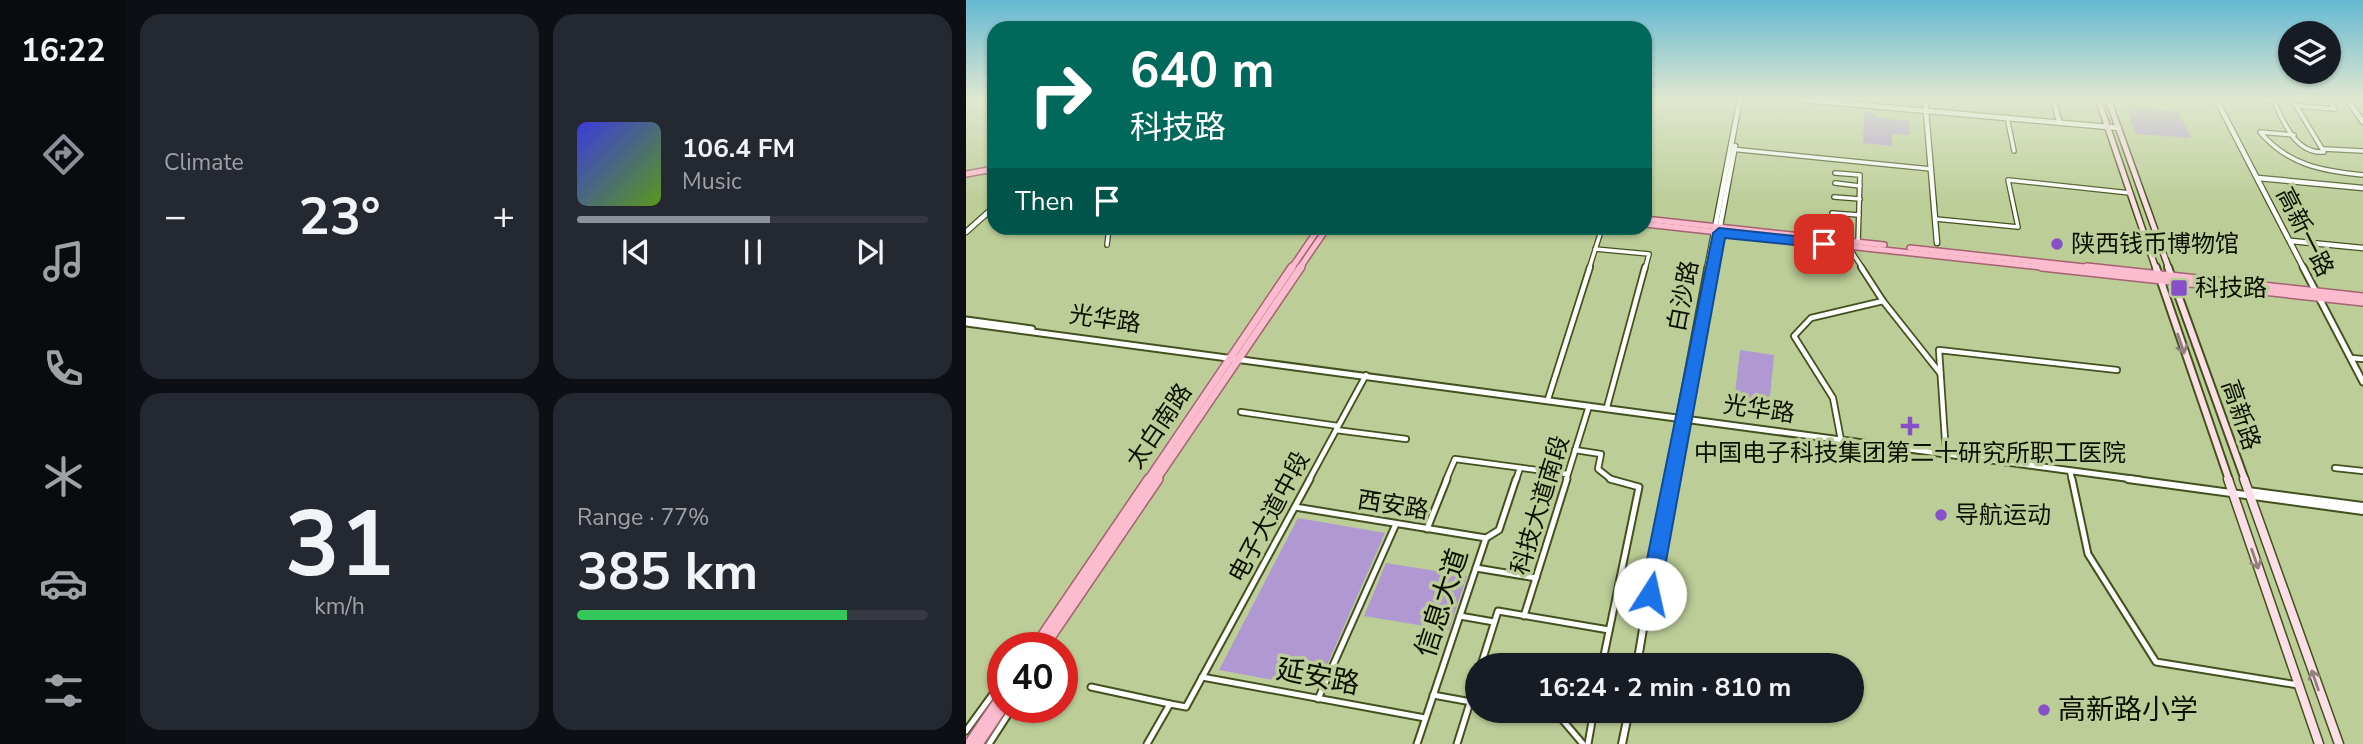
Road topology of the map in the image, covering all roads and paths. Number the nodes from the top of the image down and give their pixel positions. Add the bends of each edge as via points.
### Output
1 (1735, 134) edge
2 (1928, 134) edge
3 (2010, 134) edge
4 (2111, 134) edge
5 (2120, 134) edge
6 (2234, 134) edge
7 (2261, 134) edge
8 (2279, 134) edge
9 (2315, 134) edge
10 (2294, 135) joint
11 (1732, 149) junction
12 (2324, 149) junction
13 (2014, 151) dead end
14 (2363, 151) edge
15 (987, 169) edge
16 (1932, 169) junction
17 (966, 172) edge
18 (1835, 173) dead end
19 (2363, 175) edge
20 (2258, 178) junction
21 (1835, 183) dead end
22 (1860, 186) junction
23 (2363, 188) edge
24 (2130, 192) junction
25 (1834, 197) dead end
26 (1860, 199) junction
27 (1832, 213) dead end
28 (987, 215) edge
29 (1859, 215) junction
30 (1936, 219) junction
31 (1652, 223) edge
32 (1717, 230) junction
33 (966, 234) edge
34 (1108, 235) edge
35 (1313, 235) edge
36 (1322, 235) edge
37 (1600, 235) edge
38 (2291, 241) junction
39 (1858, 242) junction
40 (1937, 243) dead end
41 (1107, 245) dead end
42 (1848, 246) junction
43 (1595, 248) junction
44 (2363, 248) edge
45 (2159, 276) junction
46 (2173, 280) junction
47 (2318, 295) junction
48 (2363, 300) edge
49 (1883, 301) junction
50 (966, 322) edge
51 (1234, 357) junction
52 (2351, 358) junction
53 (2363, 359) edge
54 (2117, 370) dead end
55 (1941, 374) junction
56 (1366, 375) junction
57 (2363, 382) edge
58 (1548, 399) junction
59 (1589, 405) junction
60 (1607, 407) junction
61 (1241, 412) dead end
62 (1682, 418) junction
63 (1337, 428) junction
64 (1406, 439) dead end
65 (1841, 440) junction
66 (1575, 450) junction
67 (1946, 455) junction
68 (1520, 468) junction
69 (2335, 468) dead end
70 (2070, 471) junction
71 (2363, 471) edge
72 (1567, 474) junction
73 (2232, 492) junction
74 (2249, 494) junction
75 (1294, 507) junction
76 (2363, 509) edge
77 (1396, 524) junction
78 (1427, 529) junction
79 (1486, 538) junction
80 (1476, 568) junction
81 (1536, 578) junction
82 (1460, 616) junction
83 (1524, 616) junction
84 (1494, 622) junction
85 (1047, 626) junction
86 (1057, 629) junction
87 (1609, 630) junction
88 (1042, 632) edge
89 (1043, 632) edge
90 (1055, 632) edge
91 (1056, 632) edge
92 (1485, 653) edge
93 (1604, 653) edge
94 (1639, 653) edge
95 (1202, 677) junction
96 (2299, 685) junction
97 (1091, 687) dead end
98 (1433, 695) junction
99 (1318, 699) junction
100 (1465, 701) edge
101 (987, 702) edge
102 (1170, 704) junction
103 (987, 718) edge
104 (1425, 718) junction
105 (992, 723) edge
106 (1003, 723) edge
107 (1466, 723) edge
108 (1566, 723) edge
109 (1591, 723) edge
110 (1626, 723) edge
111 (966, 732) edge
112 (969, 744) edge
113 (978, 744) edge
114 (989, 744) edge
115 (1147, 744) edge
116 (1417, 744) edge
117 (1457, 744) edge
118 (1585, 744) edge
119 (1622, 744) edge
120 (2319, 744) edge
121 (2339, 744) edge

1 - 11 street, 白沙路
2 - 16 street
3 - 13 street
4 - 24 main road, 高新路
5 - 46 main road, 高新路
6 - 20 street, 高新一路
7 - 19 street via 2275,150 2306,167
8 - 10 street
9 - 12 street
10 - 12 street via 2308,151
11 - 16 street
11 - 32 street, 白沙路
12 - 14 street
15 - 17 main road
16 - 30 street
18 - 22 street via 1860,175
20 - 23 street
20 - 38 street, 高新一路
21 - 22 street
22 - 26 street
24 - 30 street via 2008,180 2018,228
24 - 45 main road, 高新路
25 - 26 street
26 - 29 street
27 - 29 street
28 - 33 street
29 - 39 street
30 - 40 street
31 - 32 main road
32 - 39 main road
32 - 42 main road
32 - 62 street, 白沙路
34 - 41 street
35 - 51 main road, 太白南路
36 - 51 main road, 太白南路
37 - 43 street
38 - 44 street
38 - 47 street, 高新一路
39 - 45 main road
42 - 45 main road
42 - 49 street
43 - 58 street
43 - 60 street via 1649,254
45 - 46 main road
45 -> 73 main road, 高新路
46 - 47 main road
46 - 74 main road, 高新路
47 - 48 main road
47 - 52 street, 高新一路
49 - 55 street
49 - 65 street via 1811,318 1794,336 1833,398
50 - 51 street, 光华路
51 - 56 street, 光华路
51 - 85 main road, 太白南路
51 - 86 main road, 太白南路
52 - 53 street
52 - 57 street, 高新一路
54 - 55 street via 1939,350
55 - 67 street
56 - 58 street, 光华路
56 - 63 street, 电子大道中段
58 - 59 street, 光华路
59 - 60 street, 光华路
59 - 66 street, 科技大道南段
60 - 62 street, 光华路
61 - 63 street
62 - 65 street, 光华路
62 - 94 street, 白沙路
63 - 64 street
63 - 75 street, 电子大道中段
65 - 67 street, 光华路
66 - 72 street, 科技大道南段
66 - 87 street via 1601,454 1598,469 1614,482 1639,487
67 - 70 street, 光华路
68 - 72 street
68 - 78 street via 1455,458
68 - 79 street, 信息大道 via 1499,530
69 - 71 street
70 - 73 street, 光华路
70 - 96 street via 2088,554 2156,662
72 - 81 street, 科技大道南段
73 - 74 street, 光华路
73 -> 96 main road, 高新路
74 - 76 street, 光华路
121 -> 74 main road, 高新路
75 - 77 street, 西安路
75 - 95 street, 电子大道中段
77 - 78 street, 西安路
77 - 99 street
78 - 79 street, 西安路
79 - 80 street, 信息大道
80 - 81 street
80 - 82 street, 信息大道
81 - 83 street, 科技大道南段
82 - 84 street
82 - 98 street, 信息大道
83 - 84 street via 1497,611
83 - 87 street
84 - 92 street
85 - 88 street
85 - 89 main road, 太白南路
86 - 90 main road, 太白南路
86 - 91 street
87 - 93 street
95 - 99 street, 延安路
95 - 102 street, 电子大道中段 via 1186,708
96 - 120 main road, 高新路
97 - 102 street
98 - 100 street
98 - 104 street, 信息大道
99 - 104 street, 延安路
101 - 111 street
102 - 115 street
103 - 112 main road
104 - 116 street, 信息大道
105 - 113 main road
106 - 114 street
107 - 117 street
108 - 118 street
109 - 118 street
110 - 119 street

